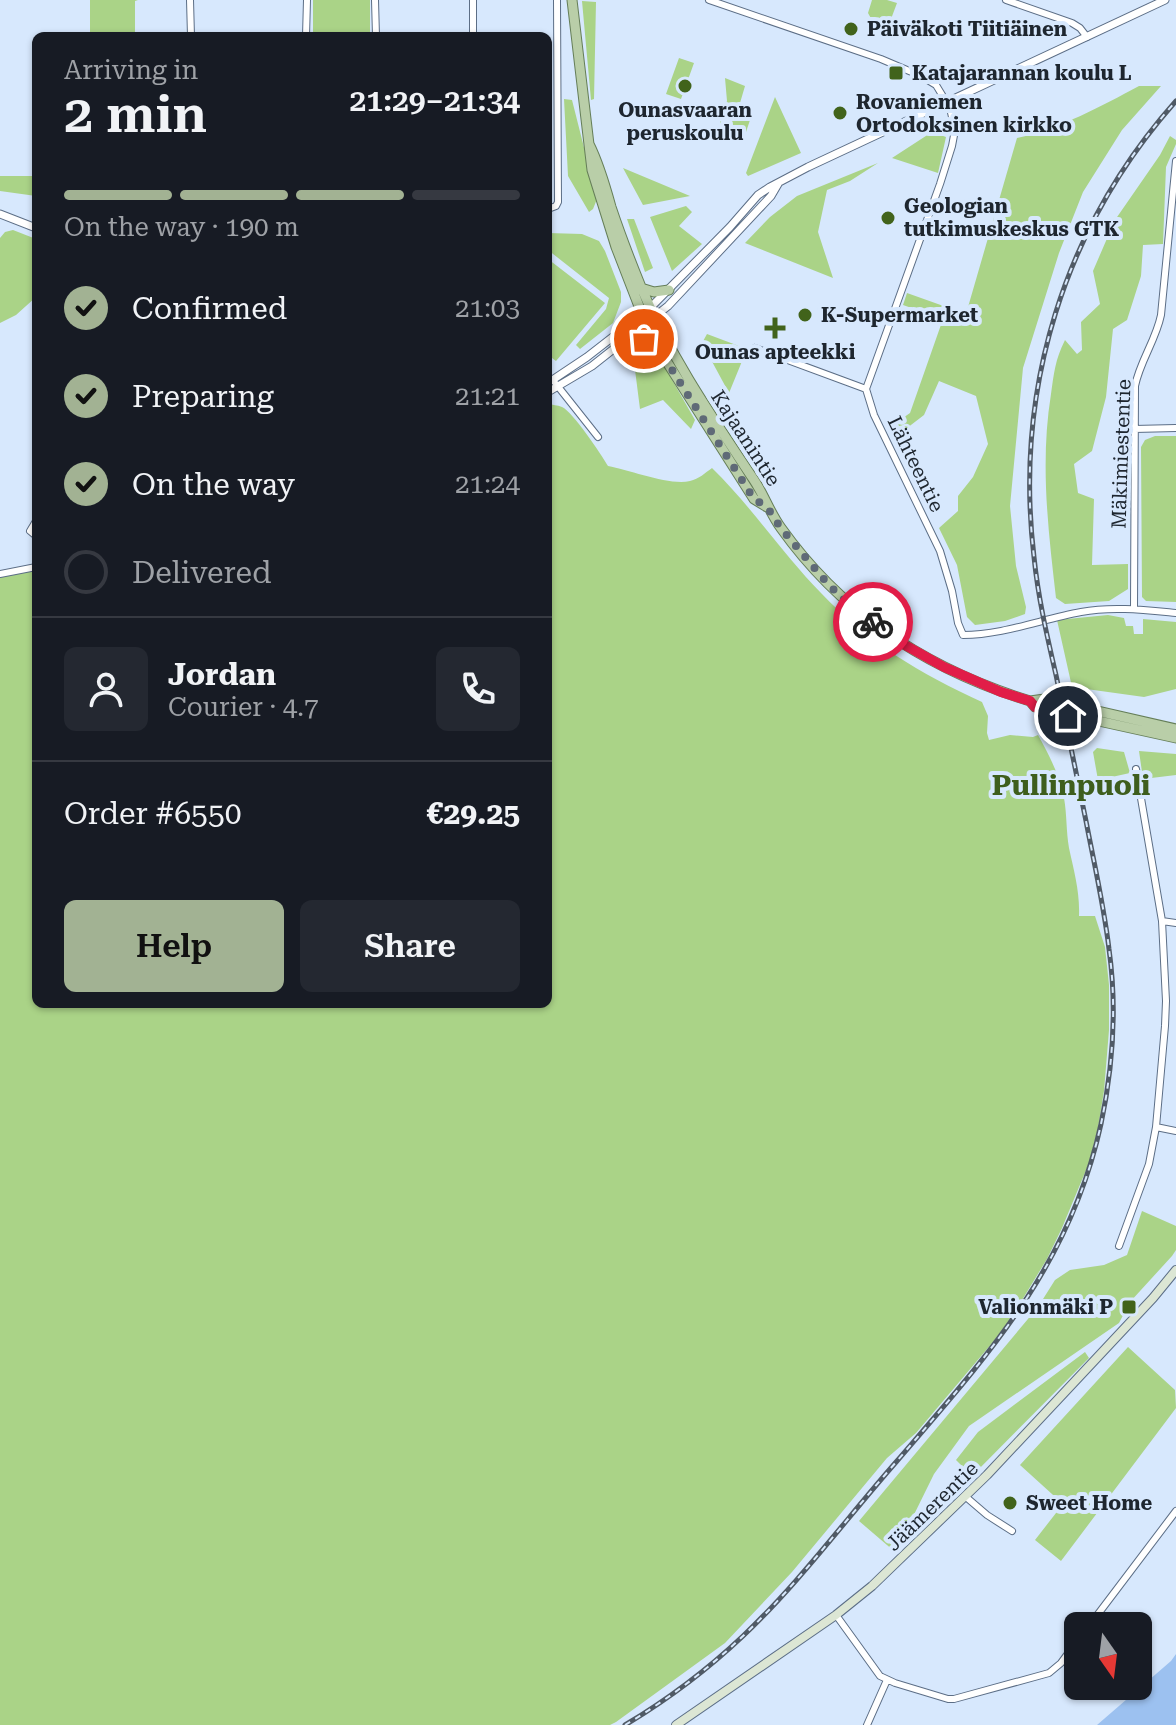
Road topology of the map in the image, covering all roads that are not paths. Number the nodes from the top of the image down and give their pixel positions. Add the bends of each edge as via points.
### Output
1 (190, 0) edge
2 (307, 0) edge
3 (375, 0) edge
4 (473, 0) edge
5 (557, 0) edge
6 (572, 0) edge
7 (709, 0) edge
8 (1006, 0) edge
9 (1165, 0) edge
10 (191, 32) edge
11 (306, 32) edge
12 (376, 32) edge
13 (473, 32) edge
14 (1087, 37) junction
15 (947, 102) junction
16 (589, 144) junction
17 (1176, 161) edge
18 (778, 184) junction
19 (552, 208) edge
20 (0, 214) edge
21 (32, 226) edge
22 (641, 288) junction
23 (669, 290) junction
24 (649, 316) junction
25 (616, 346) junction
26 (755, 348) dead end
27 (660, 351) junction
28 (553, 383) edge
29 (866, 389) junction
30 (1176, 428) edge
31 (1134, 429) junction
32 (598, 437) dead end
33 (767, 507) junction
34 (32, 568) edge
35 (0, 574) edge
36 (1134, 609) junction
37 (1176, 613) edge
38 (1030, 701) junction
39 (1176, 729) edge
40 (1176, 738) edge
41 (1136, 769) dead end
42 (1162, 921) junction
43 (1176, 923) edge
44 (1156, 1127) junction
45 (1176, 1131) edge
46 (1119, 1246) dead end
47 (1176, 1270) edge
48 (966, 1497) junction
49 (1176, 1511) edge
50 (1012, 1531) dead end
51 (1100, 1612) edge
52 (836, 1615) junction
53 (1064, 1659) edge
54 (887, 1680) junction
55 (676, 1725) edge
56 (867, 1725) edge

1 - 10 street
2 - 11 street
3 - 12 street
4 - 13 street
5 - 19 street via 558,202
6 - 16 main road, Kajaanintie
7 - 15 street via 921,76 936,85
8 - 14 street via 1072,23
9 - 14 street
14 - 15 street
15 - 18 street
15 - 29 street via 954,122 952,146
16 - 22 main road, Kajaanintie
16 - 24 main road, Kajaanintie via 616,247
17 - 31 street, Mäkimiestentie via 1161,315 1138,374
18 - 23 street via 757,197
18 - 24 street via 668,306
20 - 21 street
22 - 23 main road
22 - 24 main road, Kajaanintie
23 - 24 street
24 - 25 street
24 - 27 main road, Kajaanintie
24 - 28 street
24 - 33 main road, Kajaanintie
25 - 27 main road via 644,339
25 - 28 street via 592,366
26 - 29 street
27 - 33 main road, Kajaanintie via 754,499
28 - 32 street
29 - 36 street, Lähteentie via 940,551 963,635 1089,611
30 - 31 street
31 - 36 street, Mäkimiestentie
33 - 38 main road via 822,578 896,640 976,682
34 - 35 street
36 - 37 street, Lähteentie
38 - 39 main road via 1045,699
38 - 40 main road via 1068,716
41 - 42 street
42 - 43 street
42 - 44 street via 1166,1001
44 - 45 street
44 - 46 street via 1149,1164
47 - 48 main road, Jäämerentie
48 - 50 street
48 - 52 main road, Jäämerentie
49 - 51 street
52 - 54 street via 876,1673
52 - 55 main road, Jäämerentie
53 - 54 street via 1049,1673 954,1699
54 - 56 street

